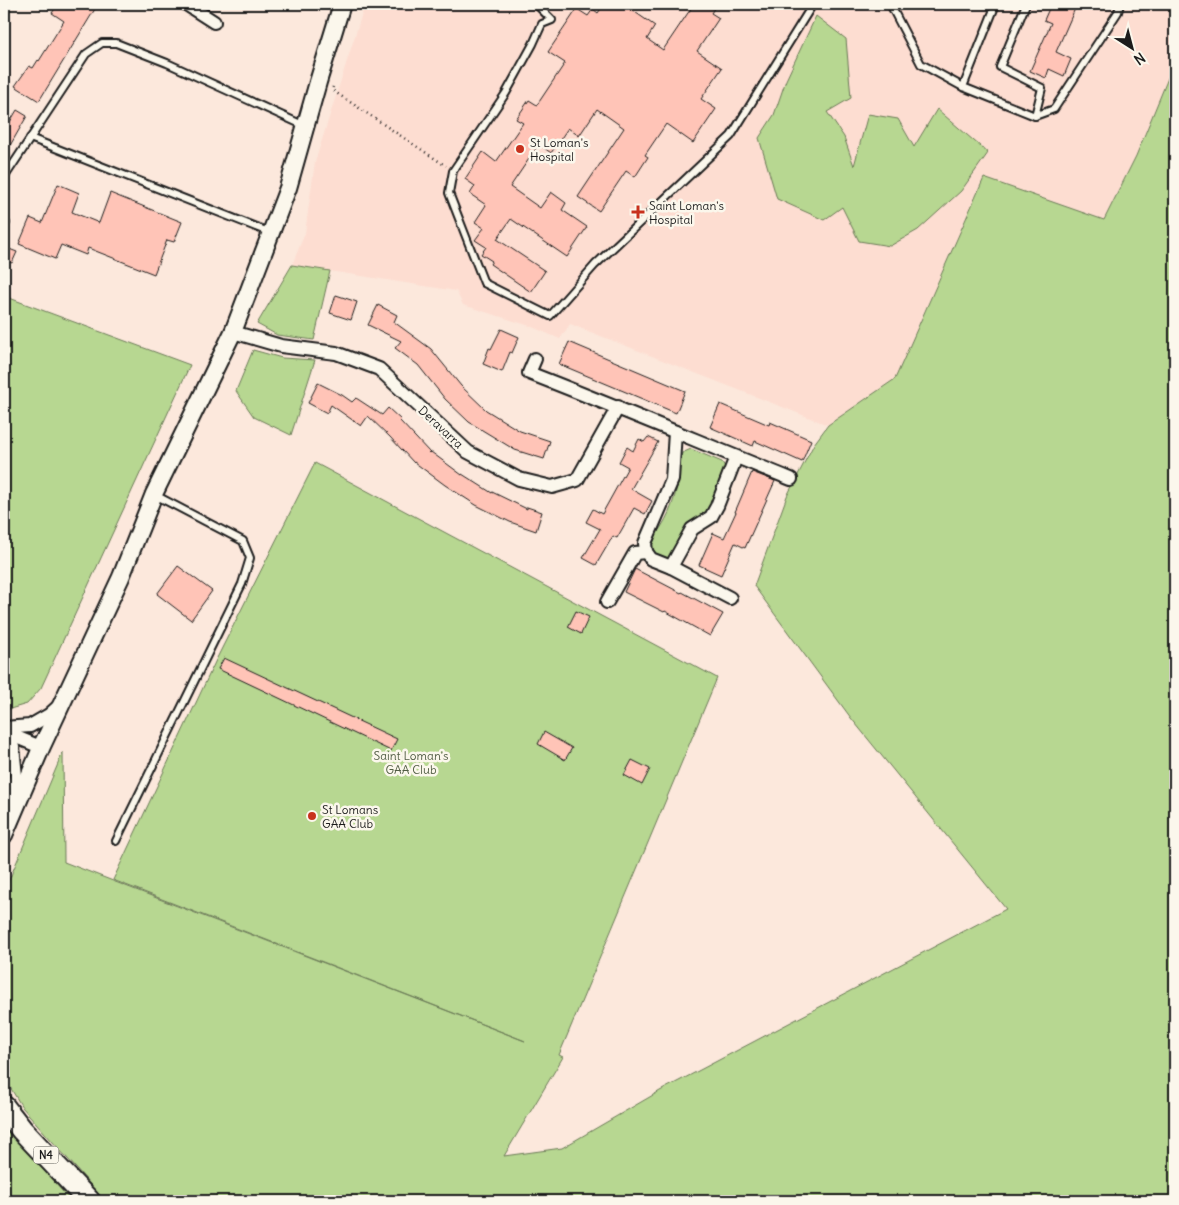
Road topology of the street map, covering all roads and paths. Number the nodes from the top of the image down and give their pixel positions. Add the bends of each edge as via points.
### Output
1 (186, 4) edge
2 (342, 4) edge
3 (536, 4) edge
4 (813, 4) edge
5 (890, 4) edge
6 (996, 4) edge
7 (1026, 4) edge
8 (1120, 4) edge
9 (214, 22) dead end
10 (335, 80) dead end
11 (963, 87) junction
12 (1034, 116) junction
13 (306, 126) junction
14 (30, 138) junction
15 (453, 171) junction
16 (4, 178) edge
17 (271, 233) junction
18 (232, 332) junction
19 (534, 359) dead end
20 (618, 407) junction
21 (675, 432) junction
22 (736, 457) junction
23 (791, 479) dead end
24 (154, 494) junction
25 (646, 552) junction
26 (671, 567) junction
27 (730, 598) dead end
28 (606, 602) dead end
29 (63, 703) junction
30 (55, 718) junction
31 (4, 730) edge
32 (4, 737) edge
33 (4, 822) edge
34 (4, 835) edge
35 (116, 841) dead end
36 (4, 1107) edge
37 (89, 1201) edge

1 - 9 street
2 - 13 street
3 - 15 lane via 552,20 542,24 506,93
4 - 15 lane via 732,136 595,265 550,316 484,283 449,193
5 - 11 lane via 921,64
6 - 11 lane
7 - 12 lane via 1000,67 1042,88
8 - 12 lane via 1118,12 1054,109
10 - 15 path via 332,90
11 - 12 lane
13 - 14 lane via 116,43 102,44 86,54
13 - 17 street
14 - 16 lane
14 - 17 lane
17 - 18 street
18 - 20 street, Deravarra via 281,346 336,353 378,369 468,452 519,478 552,487 577,480
18 - 24 street
19 - 20 street via 529,373
20 - 21 street
21 - 22 street
21 - 25 street via 672,480 645,543
22 - 23 street
22 - 26 street via 711,517 692,529
24 - 29 street via 121,577
24 - 35 lane via 243,541 250,558 242,584
25 - 26 street via 651,559
25 - 28 street via 635,553
26 - 27 street
29 - 30 street
29 - 31 street via 30,726
30 - 31 street via 38,746
30 - 34 street
32 - 33 street via 13,747 16,776
36 - 37 highway, N4

